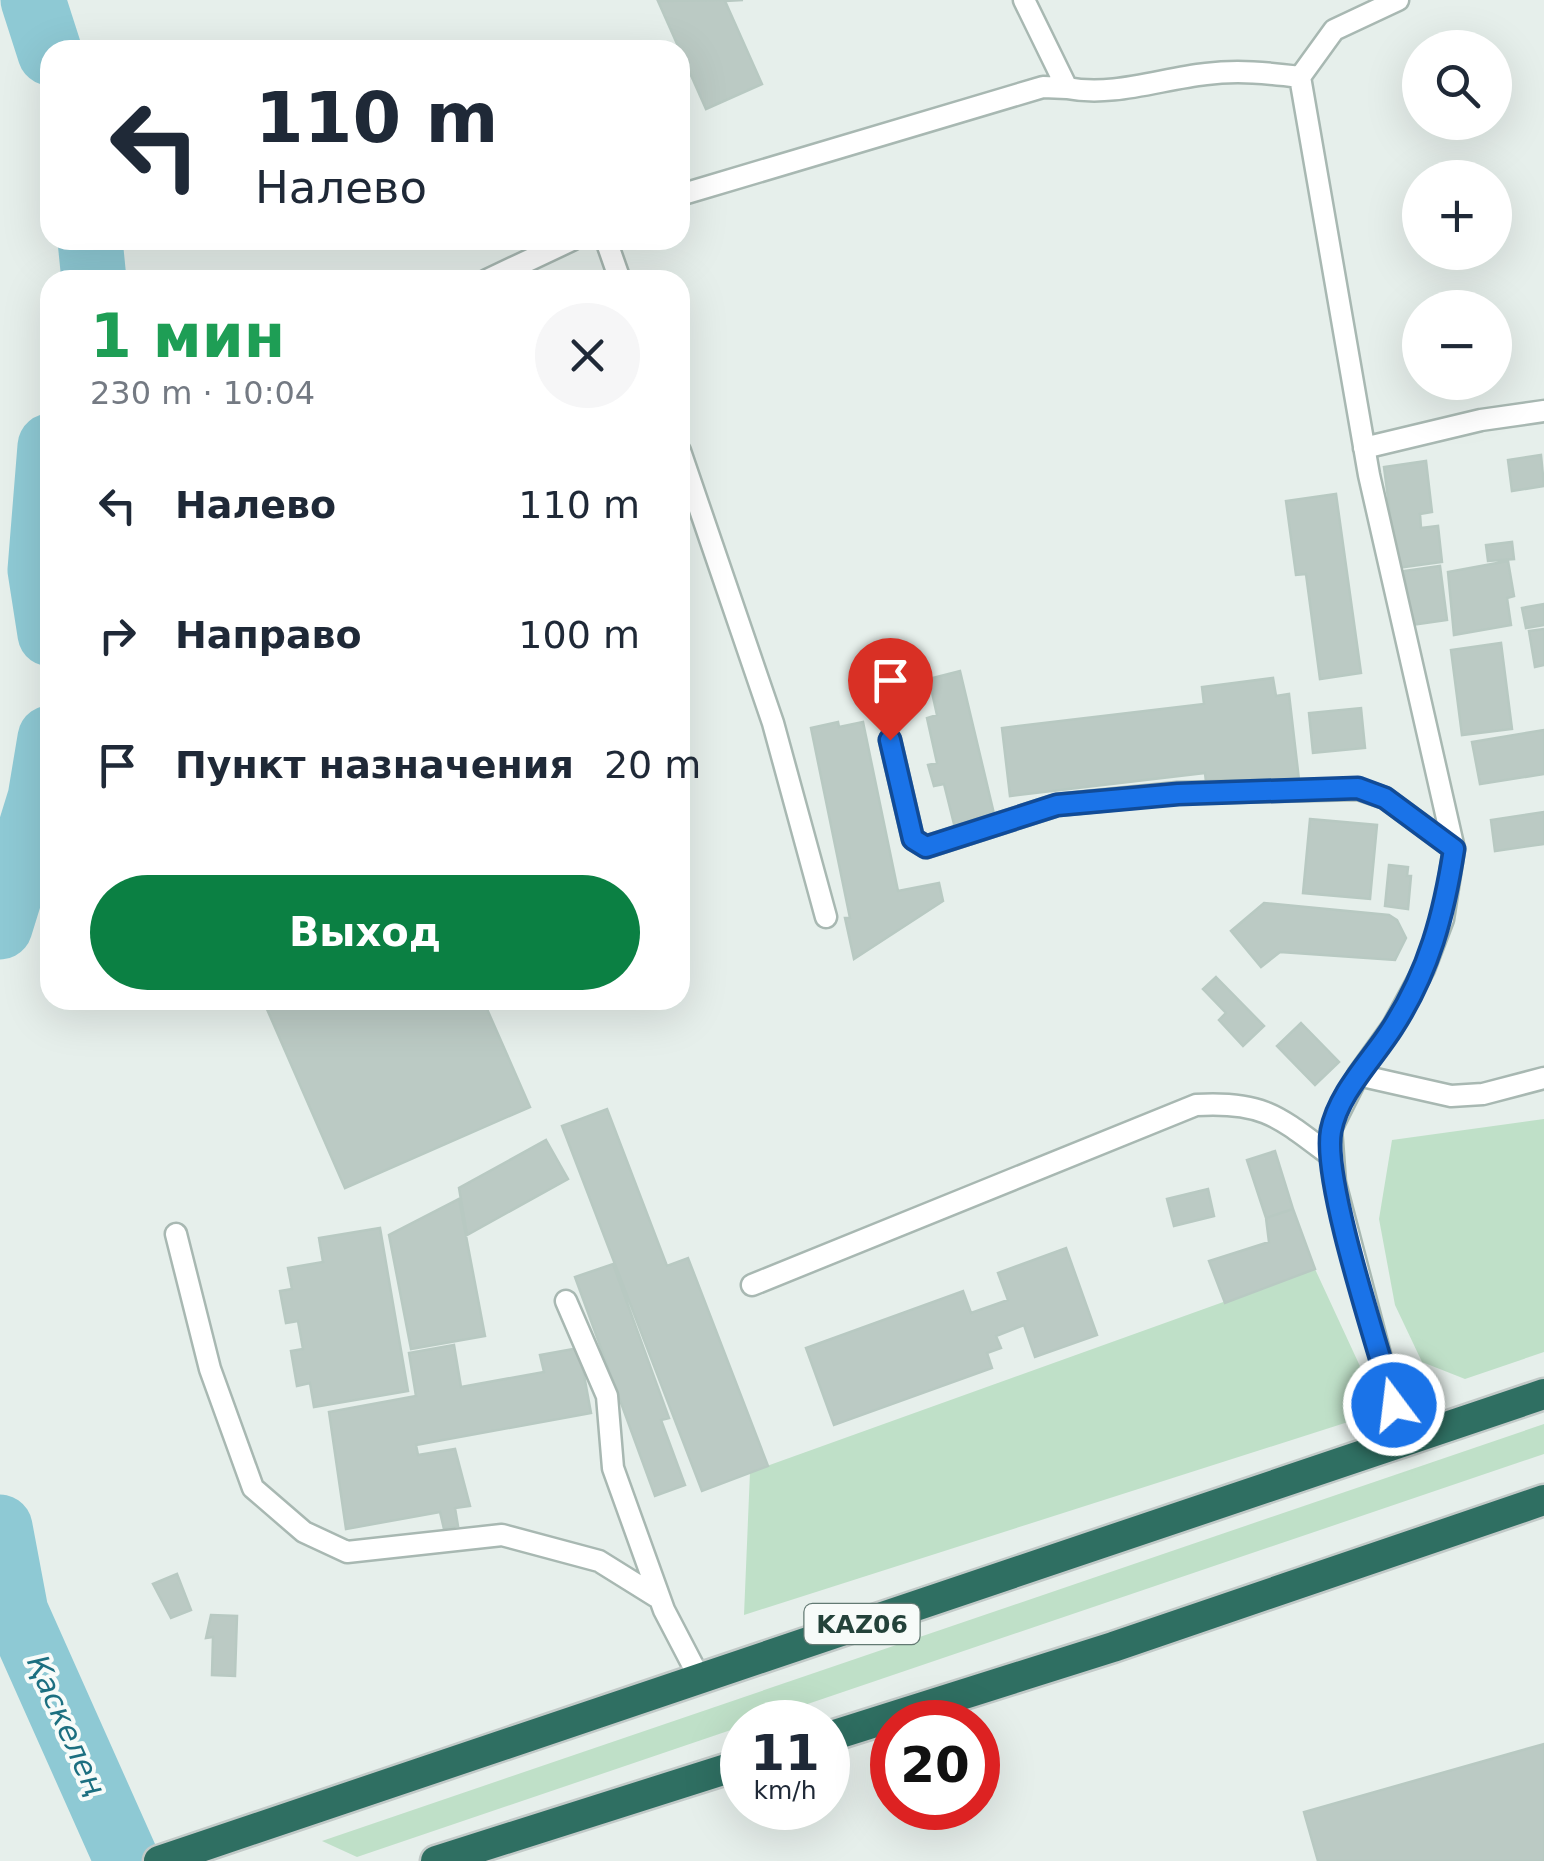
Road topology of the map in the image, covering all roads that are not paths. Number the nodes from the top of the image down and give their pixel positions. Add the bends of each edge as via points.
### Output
1 (1024, 0) edge
2 (1398, 0) edge
3 (1300, 77) junction
4 (1067, 88) junction
5 (690, 192) edge
6 (551, 250) edge
7 (508, 270) edge
8 (1544, 411) edge
9 (1364, 448) junction
10 (690, 480) edge
11 (890, 740) dead end
12 (1454, 849) junction
13 (826, 917) dead end
14 (1358, 1075) junction
15 (1544, 1078) edge
16 (1331, 1156) junction
17 (176, 1234) dead end
18 (752, 1286) dead end
19 (566, 1301) dead end
20 (1544, 1394) edge
21 (1403, 1442) junction
22 (1544, 1500) edge
23 (660, 1599) junction
24 (700, 1679) junction
25 (850, 1730) edge
26 (720, 1771) edge
27 (170, 1858) edge
28 (436, 1861) edge

1 - 4 lane
2 - 3 lane via 1334,30
3 - 4 lane via 1247,71 1092,93
3 - 9 lane
4 - 5 lane via 1044,87
6 - 7 lane
8 - 9 lane
9 - 12 lane
10 - 13 lane via 773,723
11 - 12 lane via 913,839 926,847 1057,805 1358,788 1385,798
12 - 14 lane via 1443,919 1424,970
14 - 15 lane via 1450,1096
14 - 16 lane via 1331,1129
16 - 18 lane via 1285,1122 1241,1102 1196,1106
16 - 21 lane
17 - 23 lane via 210,1369 254,1488 304,1532 347,1552 502,1535 599,1561
19 - 23 lane via 607,1396 613,1468
20 - 21 highway, KАZ06
21 - 24 highway, KАZ06
22 - 25 highway
23 - 24 lane
24 - 27 highway, KАZ06
26 - 28 highway

